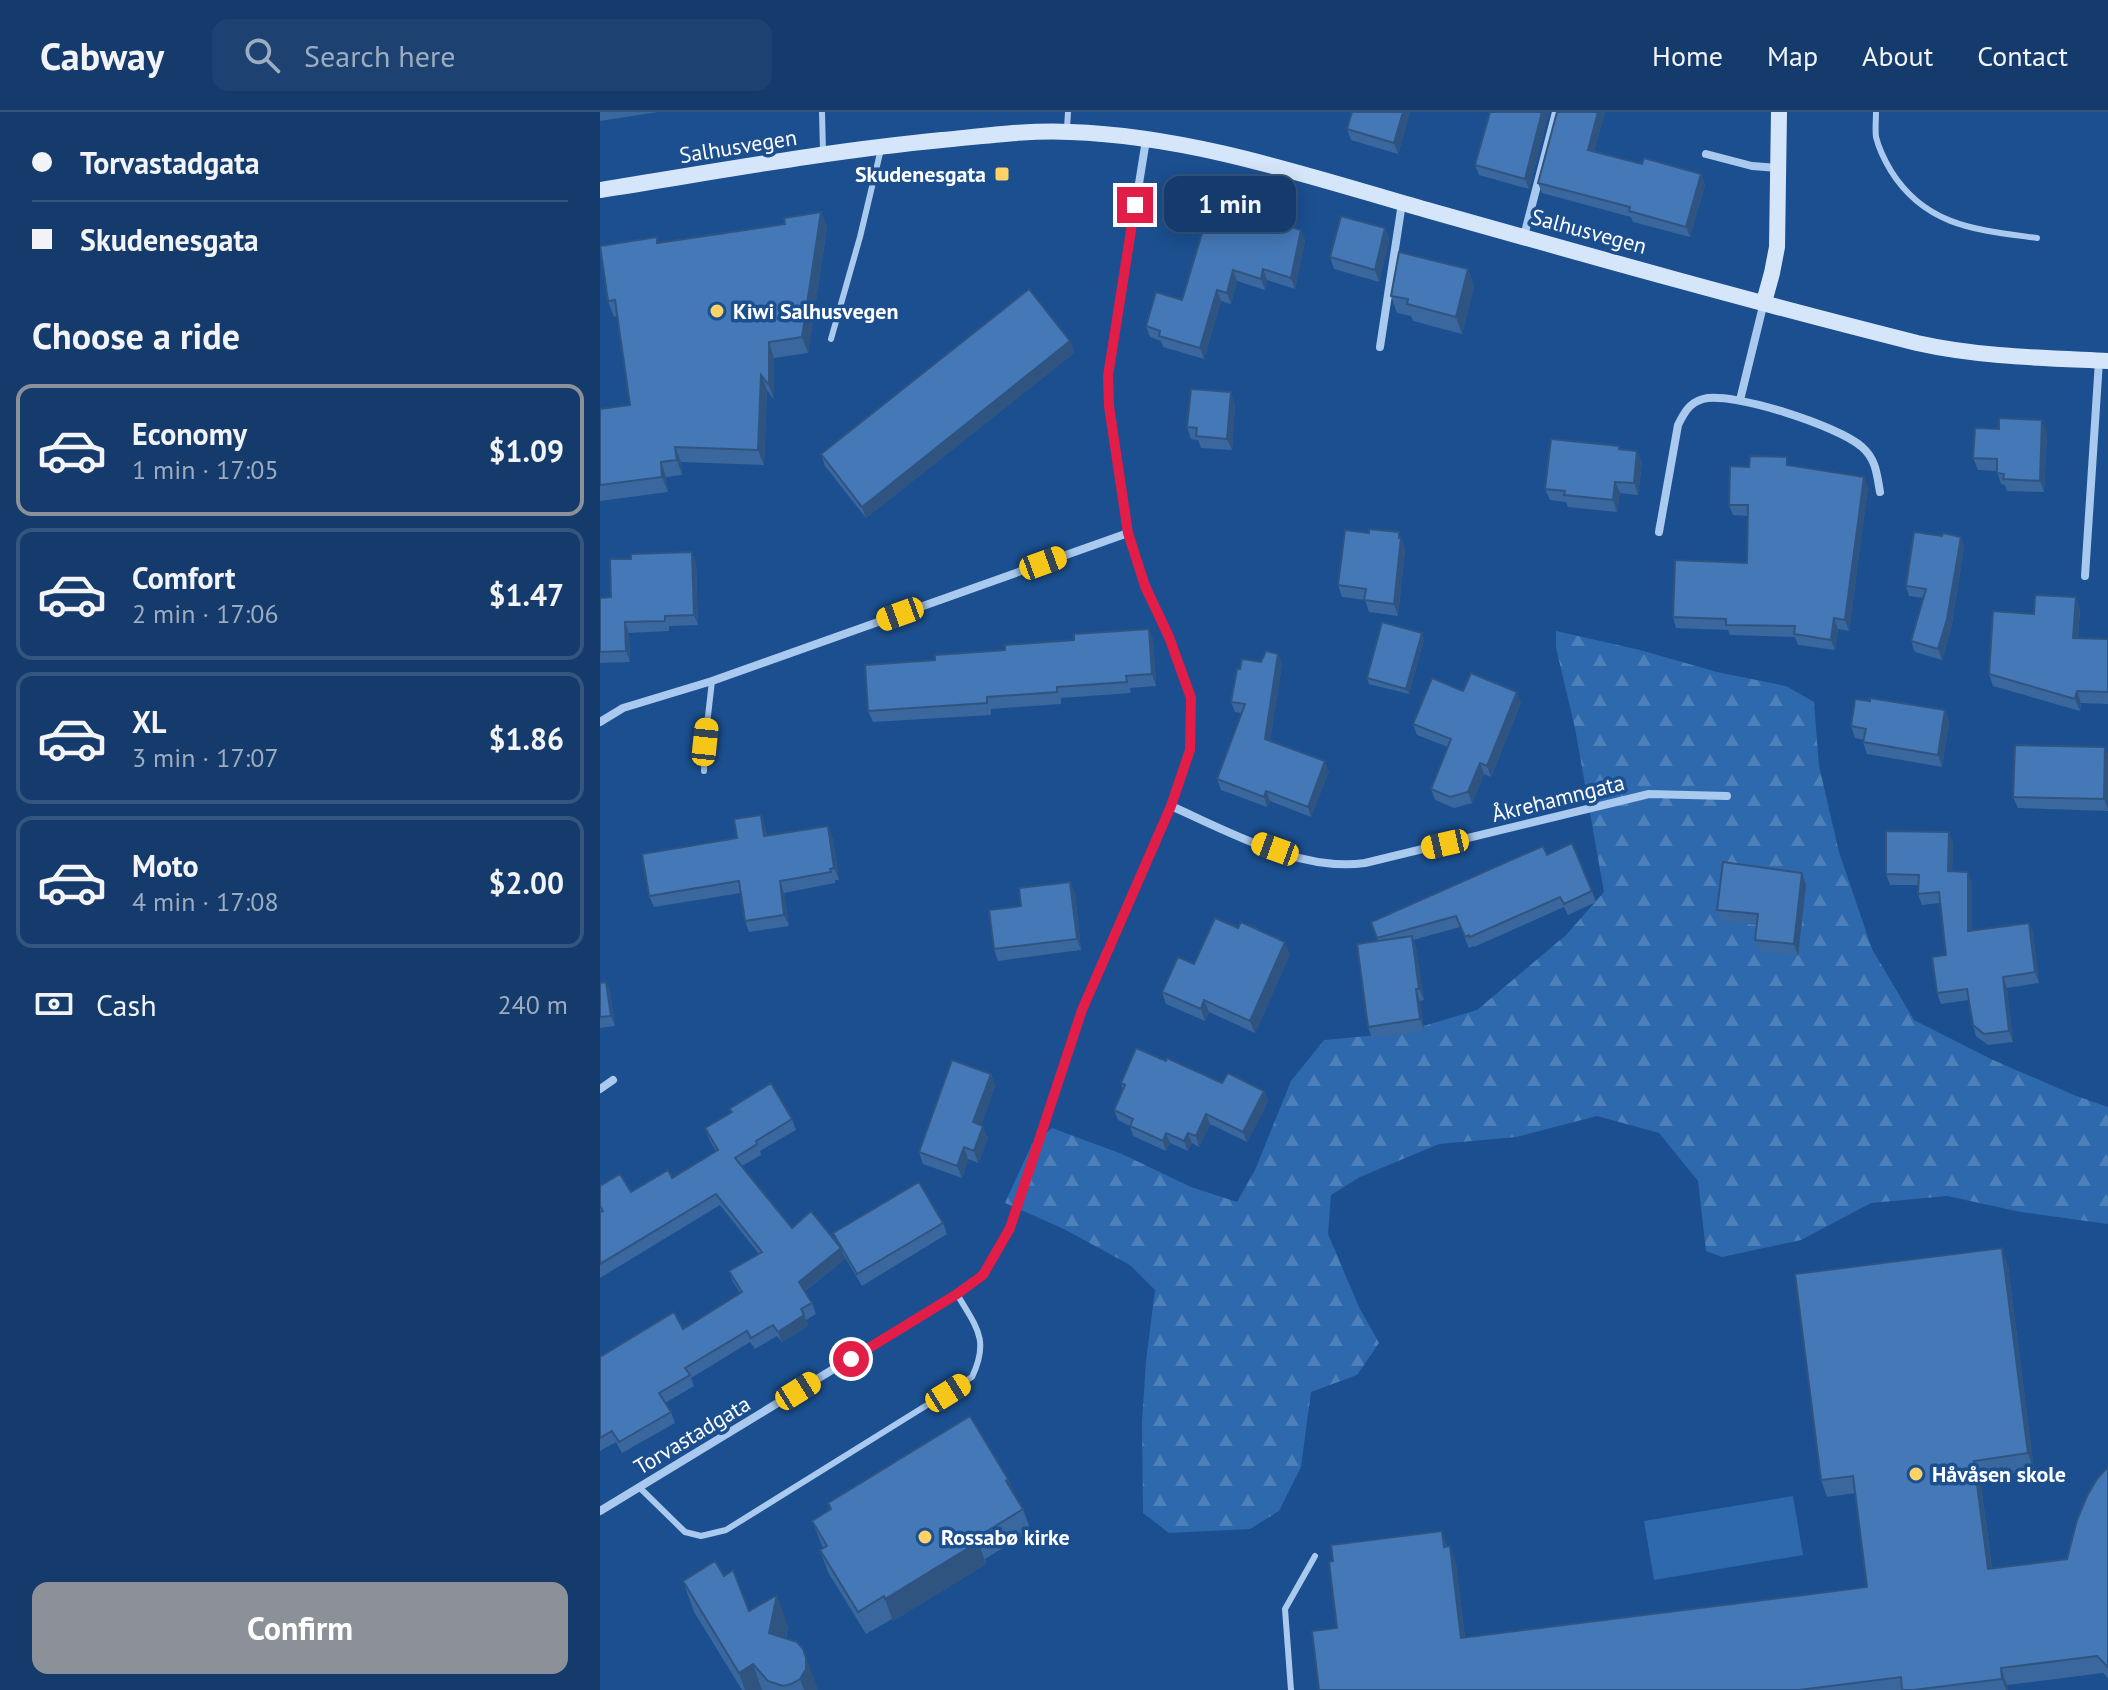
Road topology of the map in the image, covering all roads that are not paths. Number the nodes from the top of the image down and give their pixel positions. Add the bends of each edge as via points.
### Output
1 (822, 112) edge
2 (1068, 112) edge
3 (1556, 112) edge
4 (1779, 112) edge
5 (1876, 112) edge
6 (1067, 132) junction
7 (1146, 140) junction
8 (882, 146) junction
9 (1706, 154) dead end
10 (823, 155) junction
11 (1778, 168) junction
12 (600, 190) edge
13 (1402, 203) junction
14 (1524, 236) junction
15 (2037, 238) dead end
16 (1764, 302) junction
17 (831, 339) dead end
18 (1380, 347) dead end
19 (2104, 360) edge
20 (1740, 400) junction
21 (1880, 492) dead end
22 (1659, 532) dead end
23 (1128, 533) junction
24 (2085, 576) dead end
25 (712, 681) junction
26 (600, 722) edge
27 (704, 771) dead end
28 (1727, 796) dead end
29 (1171, 806) junction
30 (613, 1080) dead end
31 (600, 1089) edge
32 (957, 1294) junction
33 (639, 1487) junction
34 (600, 1511) edge
35 (1315, 1556) dead end
36 (1291, 1690) edge

1 - 10 lane
2 - 6 lane
3 - 14 street
4 - 11 main road
5 - 15 lane via 1876,136 1885,161 1915,201 1963,225
6 - 7 main road, Salhusvegen
6 - 8 main road, Salhusvegen
7 - 13 main road, Salhusvegen via 1292,171
7 - 23 street via 1108,376
8 - 10 main road, Salhusvegen
8 - 17 lane
9 - 11 street
10 - 12 main road, Salhusvegen
11 - 16 main road via 1777,247
13 - 14 main road, Salhusvegen
13 - 18 street
14 - 16 main road, Salhusvegen
16 - 19 main road, Salhusvegen via 1936,347
16 - 20 street
19 - 24 street, Salhusvegen
20 - 21 street via 1814,422 1861,446 1874,461
20 - 22 street via 1699,400 1685,410
23 - 25 street
23 - 29 street via 1191,698 1190,750
25 - 26 street via 623,708
25 - 27 lane
28 - 29 street, Åkrehamngata via 1649,794 1347,866 1300,858
29 - 32 street, Torvastadgata via 1082,1010 1010,1228 983,1275
30 - 31 street
32 - 33 street, Torvastadgata
32 - 33 lane via 981,1336 980,1361 972,1377 726,1530 701,1536 685,1532
33 - 34 street, Torvastadgata
35 - 36 lane via 1285,1609

